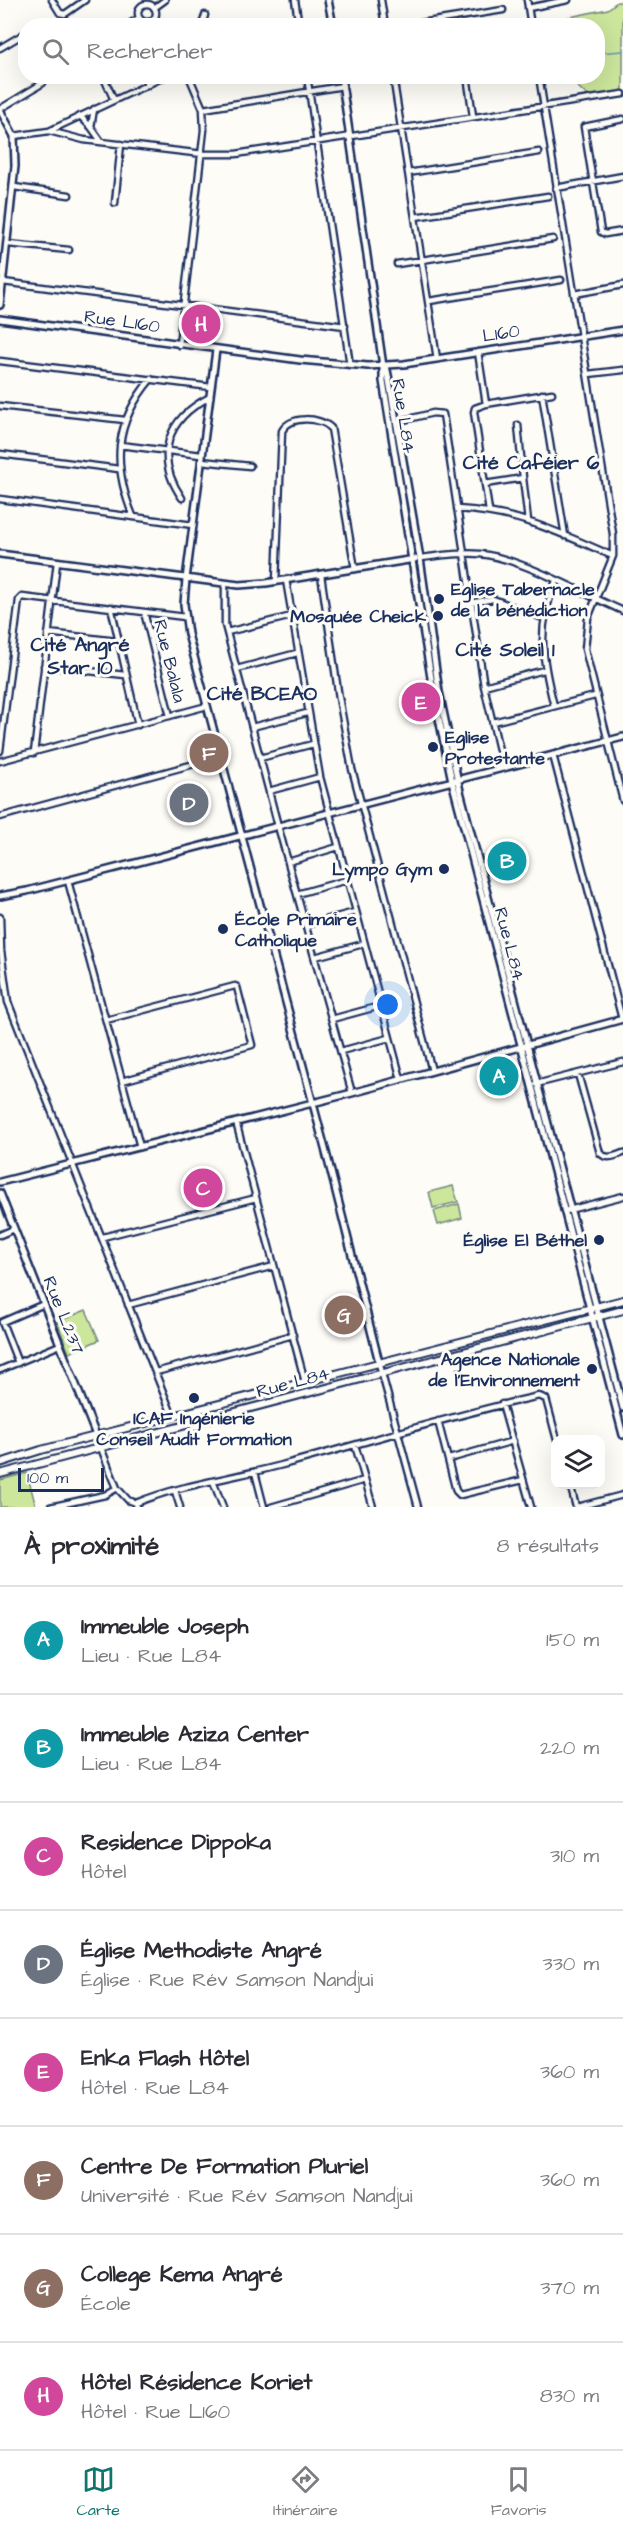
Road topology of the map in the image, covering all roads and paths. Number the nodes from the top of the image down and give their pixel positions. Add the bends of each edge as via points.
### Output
1 (52, 0) edge
2 (85, 0) edge
3 (165, 0) edge
4 (295, 0) edge
5 (328, 0) edge
6 (381, 0) edge
7 (527, 0) edge
8 (568, 0) edge
9 (140, 2) edge
10 (154, 8) junction
11 (528, 8) junction
12 (503, 10) dead end
13 (205, 15) dead end
14 (457, 17) joint
15 (139, 18) edge
16 (153, 18) edge
17 (204, 18) edge
18 (298, 18) edge
19 (331, 18) edge
20 (384, 18) edge
21 (451, 18) edge
22 (530, 18) edge
23 (18, 37) edge
24 (0, 48) edge
25 (41, 84) edge
26 (107, 84) edge
27 (148, 84) edge
28 (192, 84) edge
29 (308, 84) edge
30 (394, 84) edge
31 (468, 84) edge
32 (540, 84) edge
33 (342, 86) joint
34 (309, 92) junction
35 (623, 94) edge
36 (114, 100) junction
37 (543, 106) junction
38 (94, 109) junction
39 (203, 109) junction
40 (0, 110) edge
41 (80, 116) junction
42 (473, 116) junction
43 (623, 119) edge
44 (401, 127) junction
45 (92, 129) junction
46 (49, 131) junction
47 (350, 135) junction
48 (14, 136) junction
49 (84, 140) junction
50 (316, 140) junction
51 (101, 141) junction
52 (121, 144) junction
53 (539, 152) dead end
54 (203, 154) junction
55 (408, 173) junction
56 (623, 176) edge
57 (592, 181) junction
58 (14, 187) junction
59 (556, 188) junction
60 (69, 195) dead end
61 (548, 196) dead end
62 (115, 203) dead end
63 (415, 217) junction
64 (623, 231) edge
65 (553, 239) dead end
66 (8, 244) junction
67 (69, 250) dead end
68 (422, 260) junction
69 (397, 264) dead end
70 (561, 280) dead end
71 (3, 282) junction
72 (623, 285) edge
73 (574, 294) junction
74 (429, 301) junction
75 (0, 305) edge
76 (183, 306) junction
77 (0, 319) edge
78 (345, 326) junction
79 (623, 330) edge
80 (582, 336) junction
81 (179, 345) junction
82 (216, 350) junction
83 (478, 352) junction
84 (437, 359) junction
85 (0, 361) edge
86 (350, 365) junction
87 (383, 366) junction
88 (623, 370) edge
89 (588, 374) junction
90 (151, 379) junction
91 (211, 387) junction
92 (552, 393) dead end
93 (542, 394) junction
94 (210, 397) junction
95 (486, 404) junction
96 (0, 406) edge
97 (125, 420) junction
98 (396, 422) junction
99 (518, 425) dead end
100 (120, 445) junction
101 (167, 450) junction
102 (0, 454) edge
103 (201, 458) junction
104 (250, 465) dead end
105 (119, 469) junction
106 (523, 478) junction
107 (485, 484) junction
108 (182, 498) dead end
109 (0, 499) edge
110 (457, 509) junction
111 (489, 511) junction
112 (134, 516) junction
113 (528, 521) junction
114 (193, 525) junction
115 (565, 536) junction
116 (0, 554) edge
117 (463, 554) junction
118 (613, 556) junction
119 (420, 558) junction
120 (412, 560) junction
121 (57, 562) junction
122 (355, 569) junction
123 (321, 575) junction
124 (186, 579) junction
125 (286, 580) junction
126 (556, 581) junction
127 (276, 582) junction
128 (225, 584) junction
129 (52, 600) junction
130 (596, 600) junction
131 (470, 603) junction
132 (111, 607) junction
133 (623, 611) edge
134 (144, 612) junction
135 (185, 616) junction
136 (292, 616) junction
137 (543, 618) junction
138 (227, 632) junction
139 (48, 633) junction
140 (117, 641) junction
141 (297, 653) junction
142 (44, 666) junction
143 (237, 669) junction
144 (544, 669) junction
145 (125, 675) junction
146 (484, 687) junction
147 (595, 696) junction
148 (207, 706) junction
149 (554, 706) junction
150 (307, 713) junction
151 (170, 716) junction
152 (493, 722) junction
153 (138, 725) junction
154 (252, 727) junction
155 (623, 737) edge
156 (608, 741) junction
157 (313, 744) junction
158 (0, 751) edge
159 (34, 753) junction
160 (553, 755) junction
161 (220, 757) junction
162 (260, 758) junction
163 (0, 761) edge
164 (503, 767) junction
165 (320, 777) junction
166 (455, 781) junction
167 (269, 791) junction
168 (623, 801) edge
169 (360, 804) junction
170 (329, 812) junction
171 (0, 817) edge
172 (278, 826) junction
173 (241, 836) junction
174 (338, 847) junction
175 (288, 862) junction
176 (347, 880) junction
177 (68, 881) junction
178 (297, 894) junction
179 (0, 896) edge
180 (355, 912) junction
181 (0, 917) edge
182 (306, 925) junction
183 (363, 944) junction
184 (1, 951) edge
185 (315, 957) junction
186 (381, 1006) junction
187 (332, 1019) junction
188 (623, 1019) edge
189 (106, 1020) junction
190 (389, 1038) junction
191 (525, 1045) junction
192 (340, 1051) junction
193 (623, 1062) edge
194 (432, 1071) junction
195 (578, 1074) junction
196 (401, 1079) junction
197 (122, 1081) junction
198 (535, 1085) junction
199 (352, 1093) junction
200 (313, 1103) junction
201 (236, 1122) junction
202 (140, 1147) junction
203 (623, 1153) edge
204 (74, 1164) junction
205 (0, 1182) edge
206 (0, 1193) edge
207 (623, 1196) edge
208 (256, 1198) junction
209 (568, 1210) junction
210 (14, 1229) junction
211 (0, 1235) edge
212 (103, 1238) junction
213 (274, 1266) junction
214 (623, 1300) edge
215 (44, 1304) junction
216 (128, 1305) junction
217 (593, 1308) junction
218 (623, 1310) edge
219 (596, 1317) junction
220 (292, 1335) junction
221 (60, 1345) junction
222 (18, 1363) junction
223 (379, 1363) junction
224 (0, 1370) edge
225 (156, 1372) junction
226 (382, 1374) junction
227 (305, 1382) junction
228 (502, 1404) junction
229 (623, 1408) edge
230 (174, 1417) junction
231 (438, 1421) junction
232 (397, 1433) junction
233 (556, 1435) edge
234 (623, 1435) edge
235 (97, 1437) junction
236 (513, 1441) junction
237 (356, 1445) junction
238 (101, 1448) junction
239 (448, 1459) junction
240 (0, 1463) edge
241 (255, 1472) junction
242 (0, 1474) edge
243 (365, 1480) junction
244 (523, 1480) junction
245 (213, 1481) junction
246 (117, 1488) junction
247 (571, 1489) edge
248 (175, 1491) junction
249 (623, 1495) edge
250 (68, 1505) edge
251 (136, 1505) edge
252 (50, 1507) edge
253 (180, 1507) edge
254 (223, 1507) edge
255 (264, 1507) edge
256 (271, 1507) edge
257 (374, 1507) edge
258 (418, 1507) edge
259 (531, 1507) edge
260 (577, 1507) edge

1 - 2 street via 64,14
3 - 10 street
4 - 18 street
5 - 19 street
6 - 20 street
7 - 11 street
8 - 11 street
9 - 10 street
9 - 15 street
10 - 16 street
11 - 22 street
12 - 14 street
13 - 17 street
14 - 21 street
23 - 24 street
25 - 40 street
26 - 36 street
27 - 36 street
28 - 39 street
29 - 34 street
30 - 44 street
31 - 42 street
32 - 37 street
33 - 34 street
33 - 47 street
34 - 39 street
34 - 50 street
35 - 37 street
36 - 38 street
37 - 42 street
37 - 59 street
38 - 41 street
38 - 45 street
39 - 54 street
40 - 48 street
41 - 45 street
41 - 46 street
42 - 44 street
43 - 57 street via 585,126
44 - 47 street
44 - 55 street
45 - 49 street
45 - 51 street
46 - 48 street
46 - 49 street
47 - 50 street
47 - 87 street
48 - 58 street
49 - 51 street
50 - 54 street via 256,152
50 - 78 street
51 - 52 street
52 - 54 street
52 - 62 street
53 - 55 street
54 - 76 street
55 - 63 street
56 - 57 street
57 - 59 street
57 - 64 street via 601,232
58 - 60 street
58 - 66 street
59 - 73 street
61 - 63 street
63 - 68 street
65 - 68 street
66 - 67 street
66 - 71 street
68 - 69 street
68 - 74 street
70 - 74 street
71 - 75 street
71 - 76 street
72 - 73 street
73 - 80 street
74 - 84 street
76 - 78 street
76 - 81 street
77 - 81 street, Rue L160
78 - 86 street
79 - 80 street, L160
80 - 83 street, L160
80 - 89 street
81 - 82 street, Rue L160
82 - 86 street, Rue L160
82 - 91 street
83 - 84 street, L160
83 - 95 street
84 - 87 street, L160
85 - 90 street
86 - 87 street, Rue L160
87 - 98 street, Rue L84
87 - 120 street, Rue L84 via 382,381
88 - 89 street
89 - 118 street
90 - 91 street
90 - 97 street
91 - 94 street
92 - 93 street
93 - 95 street
93 - 115 street
94 - 101 street via 194,405 179,420
94 - 103 street
95 - 107 street via 474,412
96 - 97 street
97 - 100 street
98 - 110 street via 443,414
98 - 119 street, Rue L84
99 - 106 street
100 - 101 street
100 - 105 street
101 - 103 street
101 - 108 street via 171,482
102 - 105 street
103 - 104 street
103 - 114 street
105 - 112 street
106 - 107 street
106 - 113 street
107 - 111 street
109 - 112 street
110 - 111 street
110 - 117 street
111 - 113 street
112 - 114 street
113 - 115 street
114 - 124 street
115 - 118 street
116 - 121 street
117 - 119 street
117 - 126 street via 491,556
117 - 131 street
118 - 130 street
119 - 120 street
119 - 166 street, Rue L84
120 - 122 street
120 - 166 street, Rue L84 via 433,690
121 - 124 street
121 - 129 street
122 - 123 street
122 - 127 street via 331,428 317,421 294,420 282,431
123 - 125 street
123 - 169 street
124 - 128 street
124 - 135 street
125 - 127 street
125 - 136 street
126 - 130 street
126 - 137 street
127 - 128 street
128 - 138 street
129 - 132 street
129 - 139 street
129 - 158 street via 19,600
130 - 133 street
130 - 147 street via 585,632 586,658
131 - 137 street via 493,599
131 - 146 street
132 - 134 street
132 - 140 street
134 - 135 street
134 - 151 street, Rue Balala
135 - 148 street
136 - 138 street
136 - 141 street
137 - 144 street
138 - 143 street
139 - 140 street
139 - 142 street
140 - 145 street
141 - 143 street
141 - 150 street
142 - 145 street
142 - 159 street
143 - 154 street
144 - 146 street
144 - 149 street
145 - 153 street
146 - 152 street
147 - 149 street
147 - 156 street
148 - 151 street
148 - 161 street
149 - 152 street
150 - 154 street
150 - 157 street
151 - 153 street
152 - 164 street
153 - 159 street
154 - 162 street
155 - 156 street
156 - 160 street
156 - 168 street
157 - 162 street
157 - 165 street
159 - 163 street
160 - 164 street
160 - 188 street
161 - 171 street
161 - 173 street
162 - 167 street
164 - 166 street
165 - 167 street
165 - 170 street
166 - 169 street
166 - 191 street, Rue L84
167 - 172 street
169 - 170 street
169 - 194 street
170 - 172 street
170 - 174 street
172 - 173 street
172 - 175 street
173 - 177 street
173 - 200 street
174 - 175 street
174 - 176 street
175 - 178 street
176 - 178 street
176 - 180 street
177 - 179 street
177 - 189 street
178 - 182 street
180 - 182 street
180 - 183 street
181 - 184 street
182 - 185 street
183 - 185 street
183 - 186 street
184 - 204 street via 8,1002
185 - 187 street
186 - 187 street
186 - 190 street
187 - 192 street
188 - 191 street
189 - 197 street
189 - 197 street via 237,987 252,1045
190 - 192 street
190 - 196 street
191 - 194 street
191 - 198 street, Rue L84
192 - 199 street
193 - 195 street
194 - 196 street
195 - 198 street
195 - 203 street via 600,1153 609,1157
196 - 199 street
197 - 202 street
198 - 209 street, Rue L84
199 - 200 street
200 - 201 street
200 - 223 street
201 - 202 street
201 - 208 street
202 - 204 street
204 - 205 street
204 - 212 street
206 - 210 street, Rue L237
207 - 209 street
208 - 212 street
208 - 213 street
209 - 217 street, Rue L84
210 - 211 street
210 - 215 street, Rue L237
212 - 216 street
213 - 216 street
213 - 220 street
214 - 217 main road, Rue L84
215 - 221 street, Rue L237
215 - 222 street via 2,1322
216 - 225 street
217 - 219 street, Rue L84
217 - 223 main road, Rue L84
218 - 219 main road, Rue L84
219 - 226 main road, Rue L84
219 - 229 street, Rue L84
219 - 234 street, Rue L84
220 - 225 street
220 - 227 street
221 - 222 street
221 - 235 street, Rue L237
222 - 224 street
223 - 226 street
223 - 227 main road, Rue L84
225 - 230 street
226 - 232 street
226 - 238 main road, Rue L84
227 - 230 main road, Rue L84
228 - 231 street
228 - 233 street via 543,1396
228 - 236 street
230 - 235 main road, Rue L84
231 - 232 street
231 - 239 street
232 - 237 street
232 - 258 street
235 - 238 street, Rue L237
235 - 240 main road, Rue L84
236 - 239 street
236 - 244 street
237 - 241 street
237 - 243 street
238 - 242 main road, Rue L84
238 - 246 street
239 - 244 street via 460,1495
241 - 245 street
241 - 255 street
243 - 256 street
243 - 257 street
244 - 259 street
245 - 248 street
245 - 254 street
246 - 250 street
246 - 251 street
247 - 260 street
248 - 251 street
248 - 253 street
249 - 260 street
250 - 252 street

